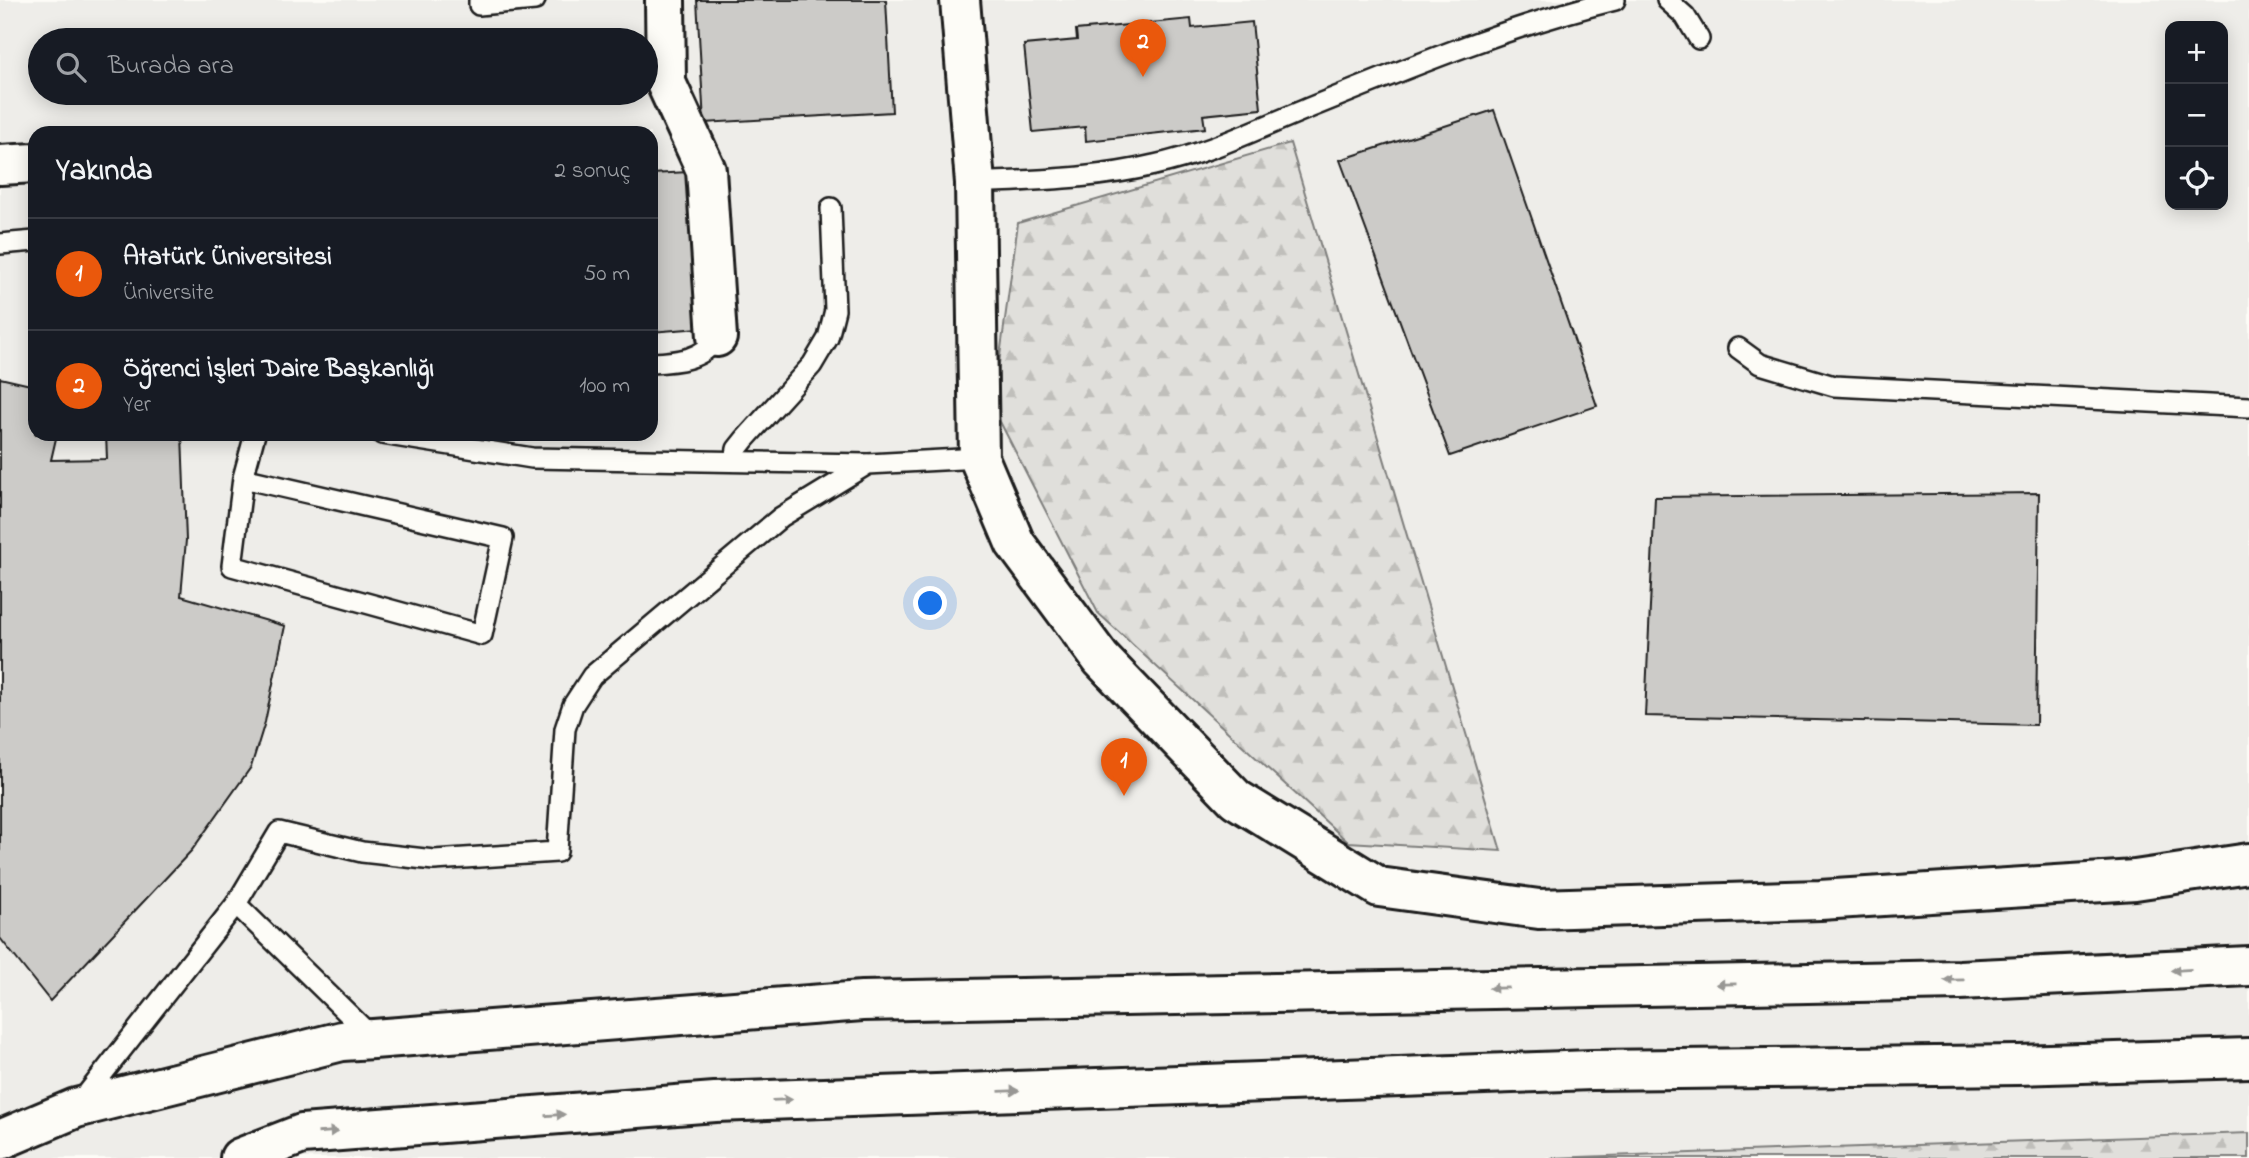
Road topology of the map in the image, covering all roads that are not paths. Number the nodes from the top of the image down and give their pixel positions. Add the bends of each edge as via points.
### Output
1 (479, 0) edge
2 (535, 0) edge
3 (665, 0) edge
4 (960, 0) edge
5 (1615, 0) edge
6 (1667, 0) edge
7 (1699, 39) dead end
8 (28, 163) edge
9 (0, 165) edge
10 (975, 183) junction
11 (831, 208) dead end
12 (28, 242) edge
13 (0, 244) edge
14 (717, 337) joint
15 (1738, 348) dead end
16 (658, 363) edge
17 (2249, 407) edge
18 (253, 441) edge
19 (426, 441) edge
20 (979, 458) junction
21 (735, 461) junction
22 (868, 464) junction
23 (243, 478) junction
24 (2249, 863) edge
25 (236, 904) junction
26 (2249, 966) edge
27 (373, 1039) junction
28 (2249, 1058) edge
29 (76, 1108) junction
30 (0, 1140) edge
31 (240, 1158) edge

1 - 2 lane via 479,5
3 - 14 main road via 666,83 706,170
4 - 10 main road
5 - 10 lane via 1398,72 1156,165 1110,174
6 - 7 lane via 1685,16
8 - 9 main road
10 - 20 main road
11 - 21 lane via 835,310 828,338 812,365 737,449
12 - 13 lane
14 - 16 lane via 709,349 683,361
15 - 17 lane via 1760,364 1834,386
18 - 23 lane
19 - 21 lane via 532,458
20 - 22 lane
20 - 24 main road via 1015,543 1101,659 1236,799 1379,887 1539,909 1820,900 2135,880
21 - 22 lane
22 - 25 lane via 780,517 592,676 573,705 565,729 557,852 434,860 362,852 279,832
23 - 23 lane via 503,538 482,635 232,566
25 - 27 lane
25 - 29 lane
26 -> 27 main road via 1960,980 862,1001
27 - 29 main road via 342,1041
31 -> 28 main road via 302,1134 715,1102 1578,1071
29 - 30 main road

